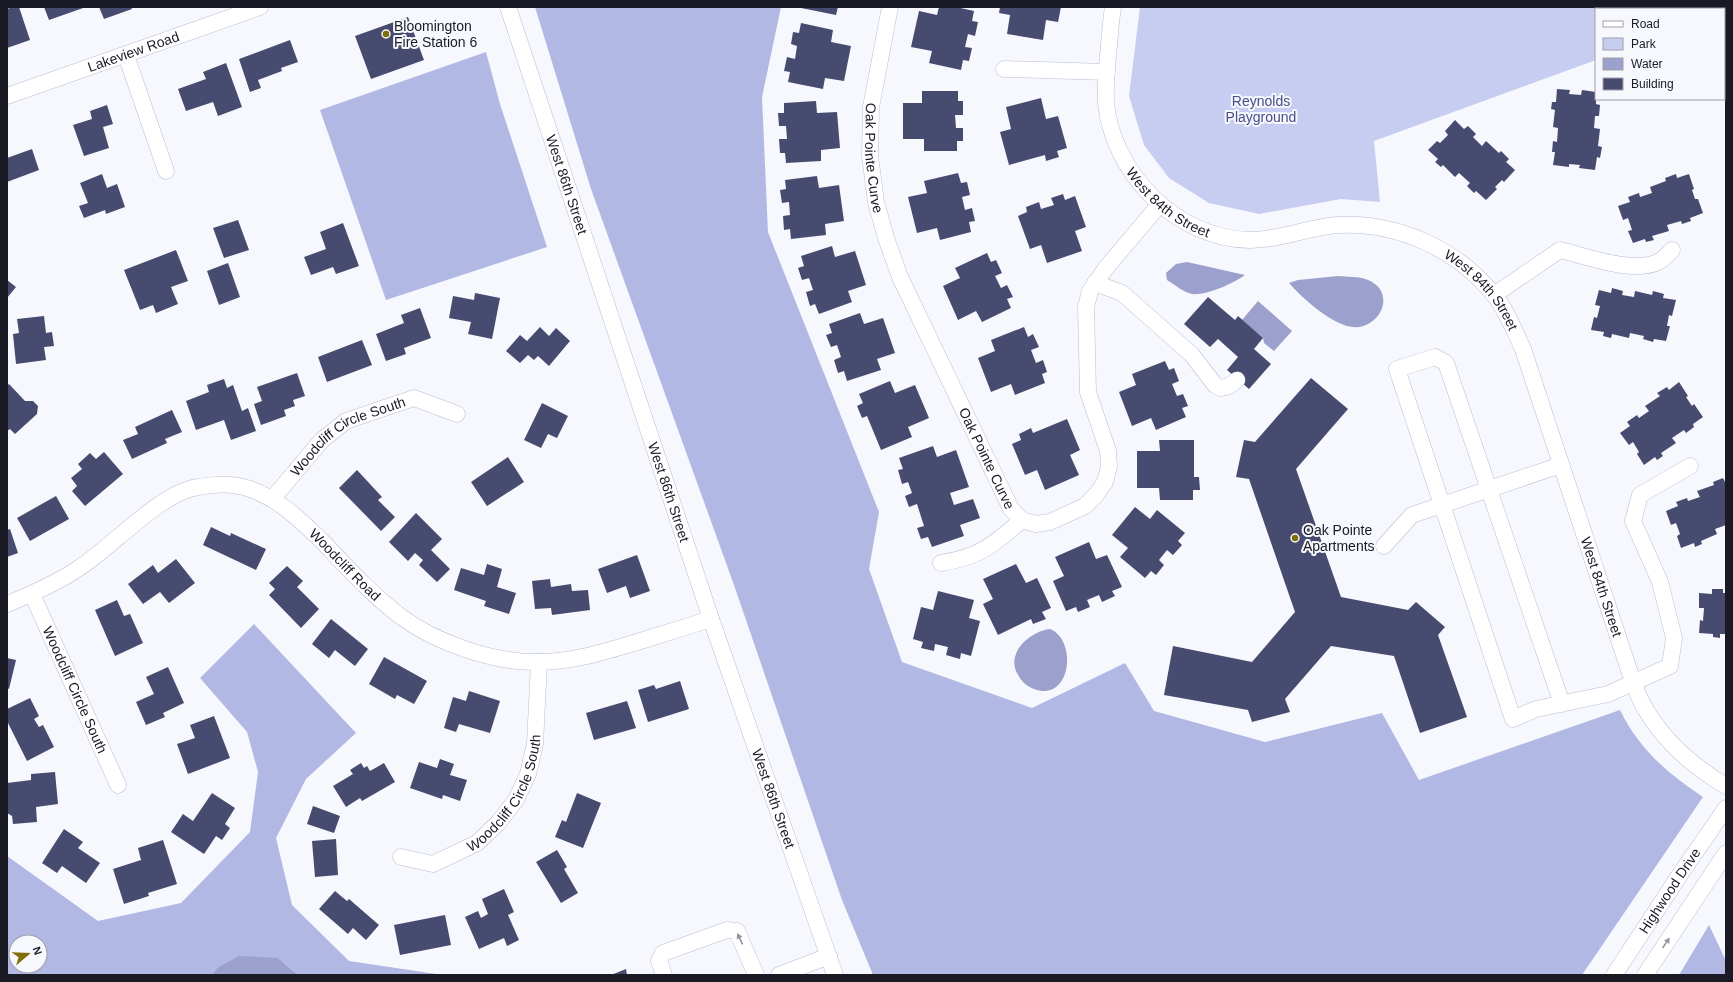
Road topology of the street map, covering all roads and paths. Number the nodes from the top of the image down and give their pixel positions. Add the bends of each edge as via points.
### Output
1 (260, 7) edge
2 (508, 7) edge
3 (890, 7) edge
4 (1113, 7) edge
5 (126, 55) junction
6 (1004, 69) dead end
7 (1106, 72) junction
8 (7, 96) edge
9 (166, 171) dead end
10 (1160, 204) junction
11 (1672, 250) dead end
12 (1095, 284) junction
13 (1494, 295) junction
14 (1236, 380) dead end
15 (457, 414) dead end
16 (1561, 465) junction
17 (1690, 466) dead end
18 (1489, 489) junction
19 (273, 498) junction
20 (1442, 505) junction
21 (1022, 520) junction
22 (1384, 546) dead end
23 (941, 563) dead end
24 (32, 594) junction
25 (7, 604) edge
26 (711, 619) junction
27 (539, 662) junction
28 (1634, 682) junction
29 (1562, 704) junction
30 (118, 785) dead end
31 (1726, 786) edge
32 (1726, 808) edge
33 (1726, 853) edge
34 (400, 857) dead end
35 (829, 956) junction
36 (664, 975) edge
37 (756, 975) edge
38 (778, 975) edge
39 (835, 975) edge
40 (1614, 975) edge
41 (1645, 975) edge

1 - 5 street, Lakeview Road
2 - 26 street, West 86th Street
3 - 21 street, Oak Pointe Curve via 871,107 870,156 876,202 900,277 1010,509
4 - 7 street, West 84th Street
5 - 8 street, Lakeview Road
5 - 9 street
6 - 7 street
7 - 10 street, West 84th Street via 1106,104 1112,130 1122,155 1135,178
10 - 12 street, Oak Pointe Curve
10 - 13 street, West 84th Street via 1194,226 1221,236 1249,240 1277,238 1338,225 1372,226 1405,234 1436,247 1465,266
11 - 13 street via 1658,262 1645,266 1620,265 1560,250
12 - 14 street via 1122,293 1192,354 1215,385 1221,388
12 - 21 street, Oak Pointe Curve via 1090,291 1086,307 1088,392 1108,451 1109,467 1105,482 1085,506 1050,522 1036,524
13 - 16 street, West 84th Street via 1523,349
15 - 19 street, Woodcliff Circle South via 414,398 346,421 322,440
16 - 18 street
16 - 28 street, West 84th Street
17 - 28 street via 1640,495 1636,508 1633,522 1660,582 1674,638 1670,666
18 - 20 street
18 - 20 street via 1446,363 1435,357 1427,359 1398,369
18 - 29 street
19 - 24 street, Woodcliff Road via 248,488 221,484 195,487 171,497 80,568
19 - 27 street, Woodcliff Road via 294,513 400,616 434,636 469,651 507,659
20 - 22 street via 1412,515
20 - 29 street via 1513,719 1536,709
21 - 23 street via 995,544 980,553 962,560
24 - 25 street, Woodcliff Road
24 - 30 street, Woodcliff Circle South
26 - 27 street, Woodcliff Road via 584,658
26 - 35 street, West 86th Street
27 - 34 street, Woodcliff Circle South via 535,744 528,774 516,800 498,823 477,843 433,864
28 - 29 street via 1608,694
28 - 31 street, West 84th Street via 1642,704 1658,728 1699,768
32 - 40 street, Highwood Drive
41 -> 33 street, Highwood Drive
35 - 38 street
35 - 39 street, West 86th Street
37 -> 36 street via 737,931 732,930 663,953 659,961

